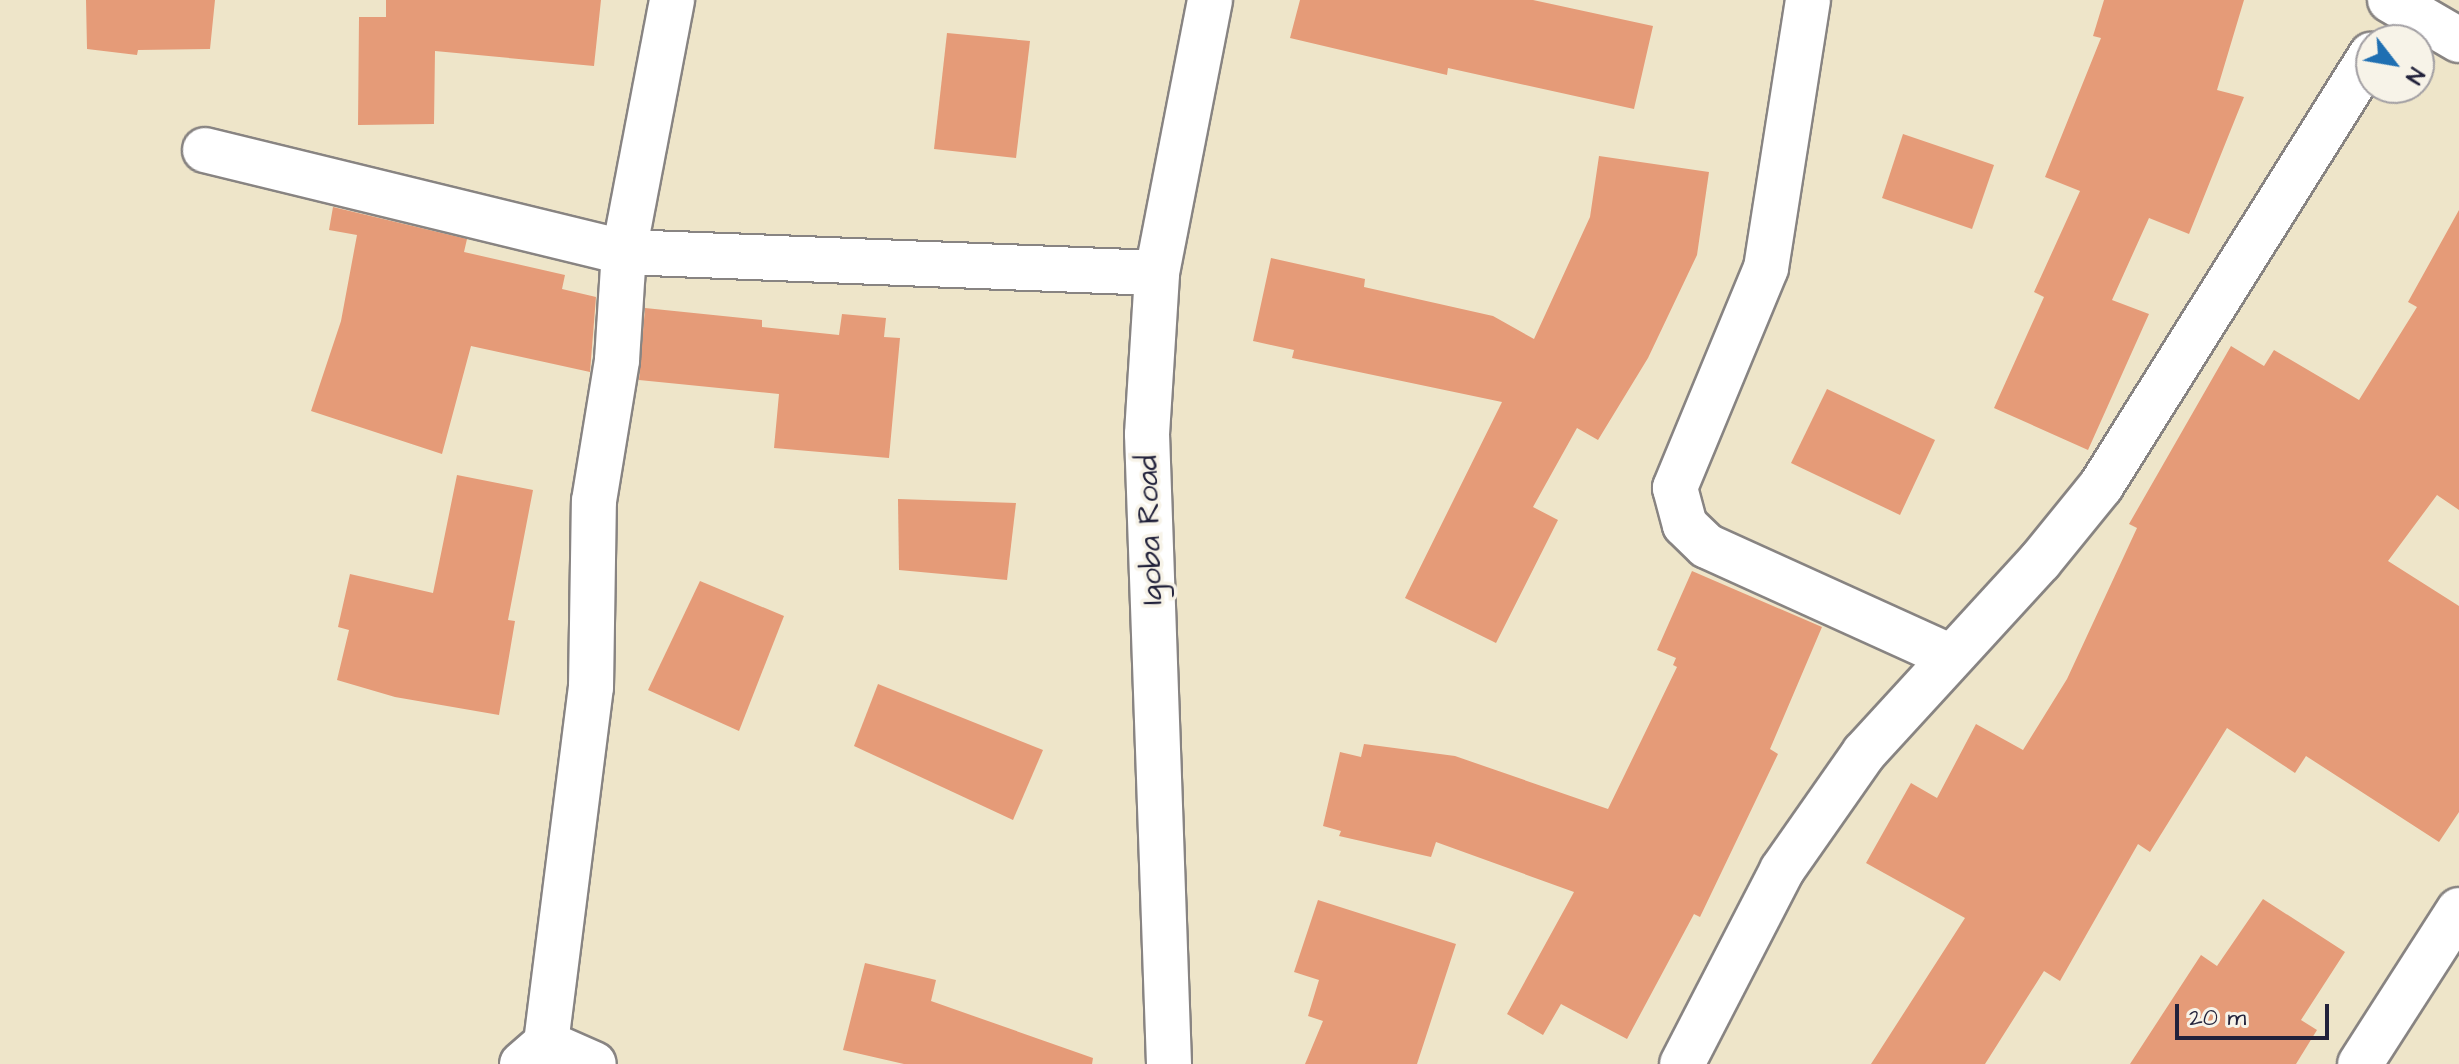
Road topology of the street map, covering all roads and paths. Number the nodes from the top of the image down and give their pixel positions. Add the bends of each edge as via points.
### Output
1 (672, 0) edge
2 (1210, 0) edge
3 (1808, 0) edge
4 (2391, 16) edge
5 (2459, 40) edge
6 (2355, 81) edge
7 (205, 150) dead end
8 (624, 252) junction
9 (1157, 273) junction
10 (1949, 656) junction
11 (2459, 910) edge
12 (534, 1054) edge
13 (594, 1064) edge
14 (1169, 1064) edge
15 (1682, 1064) edge
16 (2360, 1064) edge

1 - 8 street
2 - 9 street, Igoba Road
3 - 10 street via 1766,268 1675,488 1685,525 1707,546
4 - 5 street
6 - 10 street via 2101,486 2040,561
7 - 8 street
8 - 9 street
8 - 12 street via 617,360 594,501 591,687
9 - 14 street, Igoba Road via 1147,434
10 - 15 street via 1864,753 1782,870
11 - 16 street
12 - 13 street

